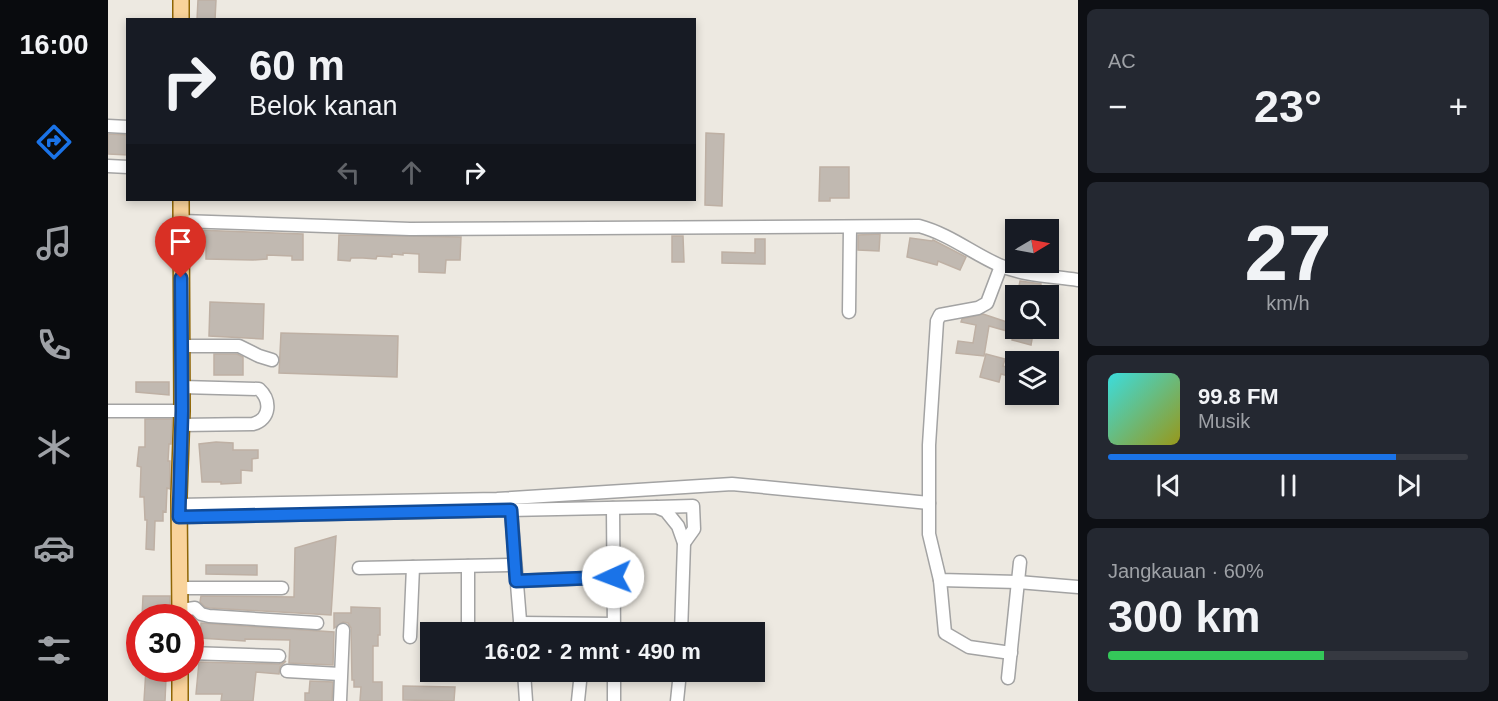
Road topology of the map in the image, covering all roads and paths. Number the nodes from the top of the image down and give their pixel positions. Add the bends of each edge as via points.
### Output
1 (181, 0) edge
2 (181, 18) edge
3 (108, 126) edge
4 (126, 128) edge
5 (108, 166) edge
6 (126, 167) edge
7 (181, 201) edge
8 (181, 221) junction
9 (850, 228) junction
10 (1001, 266) junction
11 (1078, 280) edge
12 (849, 312) dead end
13 (181, 346) junction
14 (272, 360) dead end
15 (182, 387) junction
16 (108, 411) edge
17 (182, 418) junction
18 (929, 503) junction
19 (656, 507) junction
20 (613, 508) junction
21 (511, 510) junction
22 (179, 511) junction
23 (684, 543) junction
24 (1020, 562) dead end
25 (515, 564) junction
26 (468, 566) junction
27 (413, 567) junction
28 (359, 568) dead end
29 (613, 577) junction
30 (940, 580) junction
31 (516, 581) junction
32 (1018, 582) junction
33 (1078, 587) edge
34 (179, 588) junction
35 (282, 588) dead end
36 (180, 604) edge
37 (204, 615) edge
38 (468, 622) edge
39 (519, 622) edge
40 (614, 622) edge
41 (681, 622) edge
42 (317, 623) dead end
43 (343, 630) dead end
44 (410, 637) dead end
45 (204, 653) edge
46 (1011, 653) junction
47 (279, 656) dead end
48 (287, 671) dead end
49 (340, 674) junction
50 (1008, 678) dead end
51 (180, 682) edge
52 (525, 682) edge
53 (580, 682) edge
54 (614, 682) edge
55 (680, 682) edge
56 (680, 687) junction
57 (180, 701) edge
58 (340, 701) edge
59 (526, 701) edge
60 (578, 701) edge
61 (614, 701) edge
62 (677, 701) edge
63 (686, 701) edge

1 - 2 main road
3 - 4 street
5 - 6 street
7 - 8 main road
8 - 9 street via 410,229
8 - 13 main road
9 - 10 street via 919,226 947,236
9 - 12 street
10 - 11 street
10 - 18 street via 987,303 940,315 937,321
13 - 14 street via 239,346
13 - 15 main road
15 - 17 main road
15 - 17 street via 259,389 265,394 267,406 266,417 253,424
16 - 17 street
17 - 22 main road
18 - 22 street via 732,484 496,499
18 - 30 street via 929,534
19 - 20 street
19 - 23 street via 666,511 678,526
19 - 23 street via 693,506 694,529
20 - 21 street
20 - 29 street
21 - 22 street
21 - 25 street
22 - 34 main road
23 - 41 street
24 - 32 street
25 - 26 street
25 - 31 street
26 - 27 street
26 - 38 street
27 - 28 street
27 - 44 street
29 - 31 street
29 - 40 street
30 - 32 street
30 - 46 street via 945,633 969,647
31 - 39 street
32 - 33 street
32 - 46 street
34 - 35 street
34 - 36 main road
37 - 42 street
43 - 49 street
45 - 47 street
46 - 50 street
48 - 49 street
49 - 58 street
51 - 57 main road
52 - 59 street
53 - 60 street
54 - 61 street
55 - 56 street
56 - 62 street
56 - 63 street

